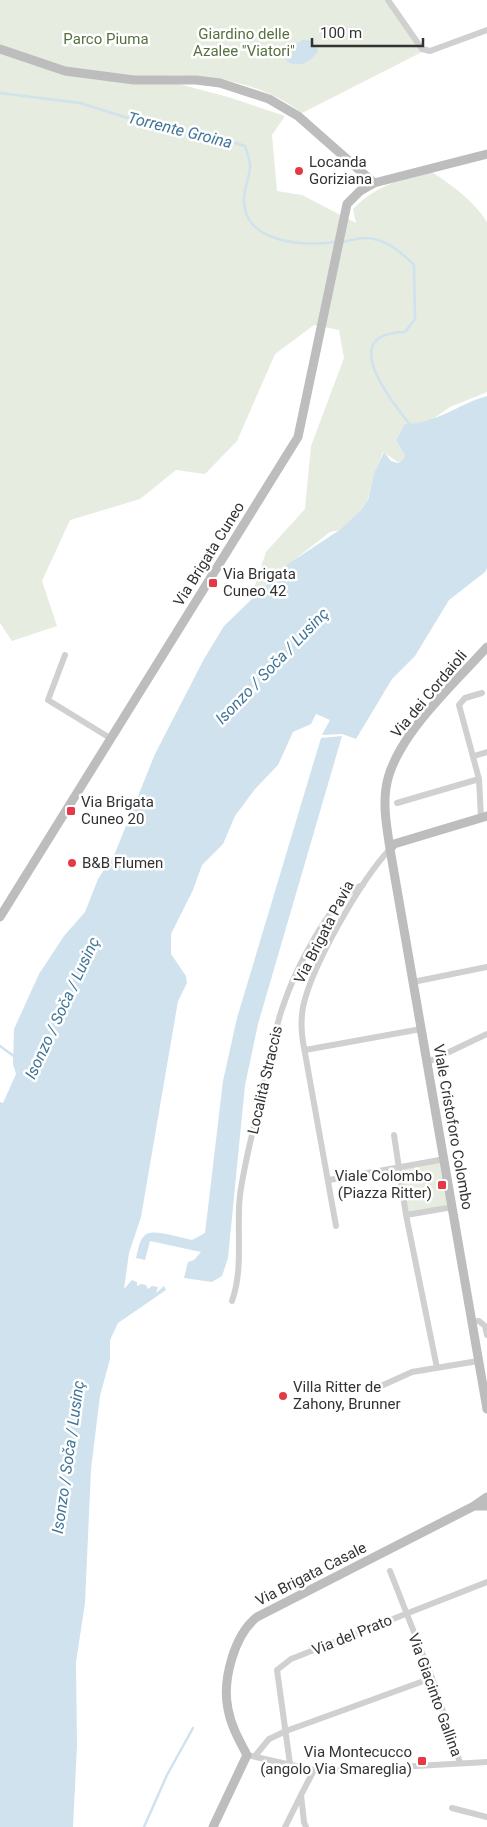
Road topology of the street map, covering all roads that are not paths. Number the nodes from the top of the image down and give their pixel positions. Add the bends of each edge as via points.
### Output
1 (388, 0) edge
2 (487, 30) edge
3 (0, 49) edge
4 (487, 154) edge
5 (374, 183) junction
6 (487, 647) edge
7 (65, 655) dead end
8 (482, 693) dead end
9 (110, 738) junction
10 (487, 752) edge
11 (474, 756) junction
12 (479, 779) junction
13 (397, 803) dead end
14 (484, 817) edge
15 (390, 849) junction
16 (363, 885) junction
17 (0, 917) edge
18 (487, 967) edge
19 (414, 982) junction
20 (421, 1029) junction
21 (487, 1034) edge
22 (305, 1050) junction
23 (426, 1063) junction
24 (394, 1135) dead end
25 (445, 1159) junction
26 (399, 1167) junction
27 (329, 1180) junction
28 (453, 1207) junction
29 (406, 1215) junction
30 (336, 1226) dead end
31 (232, 1300) dead end
32 (471, 1322) junction
33 (487, 1335) edge
34 (478, 1361) junction
35 (437, 1368) junction
36 (381, 1386) dead end
37 (487, 1410) edge
38 (487, 1497) edge
39 (474, 1506) junction
40 (487, 1506) edge
41 (390, 1571) dead end
42 (487, 1582) edge
43 (405, 1614) junction
44 (432, 1678) junction
45 (286, 1731) junction
46 (251, 1756) junction
47 (487, 1762) edge
48 (460, 1763) junction
49 (290, 1764) junction
50 (314, 1770) junction
51 (301, 1795) junction
52 (452, 1808) dead end
53 (487, 1817) edge
54 (213, 1827) edge
55 (285, 1827) edge
56 (306, 1827) edge

1 - 2 street via 422,49 430,51
3 - 5 street via 65,71 134,80 220,83 269,99 298,116
4 - 5 street
5 - 9 street, Via Brigata Cuneo via 347,204 298,437
6 - 15 street, Via dei Cordaioli via 422,720 395,757 385,802
7 - 9 street via 48,700
8 - 11 street via 465,698 459,705
9 - 17 street, Via Brigata Cuneo
10 - 11 street
11 - 12 street
12 - 13 street
12 - 14 street
14 - 15 street, Via Brigata Pavia via 394,844
15 - 16 street, Via Brigata Pavia
15 - 19 street, Viale Cristoforo Colombo
16 - 22 street, Via Brigata Pavia via 318,966 304,1005 301,1030
16 - 31 street, Località Straccis via 348,894 327,919 300,965 282,1007 242,1182 238,1282
18 - 19 street
19 - 20 street, Viale Cristoforo Colombo
20 - 22 street
20 - 23 street, Viale Cristoforo Colombo
21 - 23 street
22 - 27 street, Via Brigata Pavia
23 - 25 street, Viale Cristoforo Colombo
24 - 26 street
25 - 26 street
25 - 28 street, Viale Cristoforo Colombo
26 - 27 street
26 - 29 street
27 - 30 street, Via Brigata Pavia
28 - 29 street
28 - 32 street, Viale Cristoforo Colombo
29 - 35 street
32 - 33 street via 479,1321 485,1326
32 - 34 street, Viale Cristoforo Colombo
34 - 35 street
34 - 37 street, Viale Cristoforo Colombo
35 - 36 street via 412,1372
38 - 39 street
39 - 40 street, Via Brigata Casale
39 - 46 street, Via Brigata Casale via 250,1623 234,1647 226,1693 232,1726
41 - 43 street, Via Giacinto Gallina
42 - 43 street, Via del Prato
43 - 44 street, Via Giacinto Gallina
43 - 45 street, Via del Prato via 291,1659 277,1670
44 - 45 street
44 - 48 street, Via Giacinto Gallina
45 - 46 street via 269,1739
45 - 49 street
46 - 49 street
46 - 54 street
47 - 48 street
48 - 50 street
49 - 50 street
50 - 51 street
51 - 55 street
51 - 56 street
52 - 53 street

